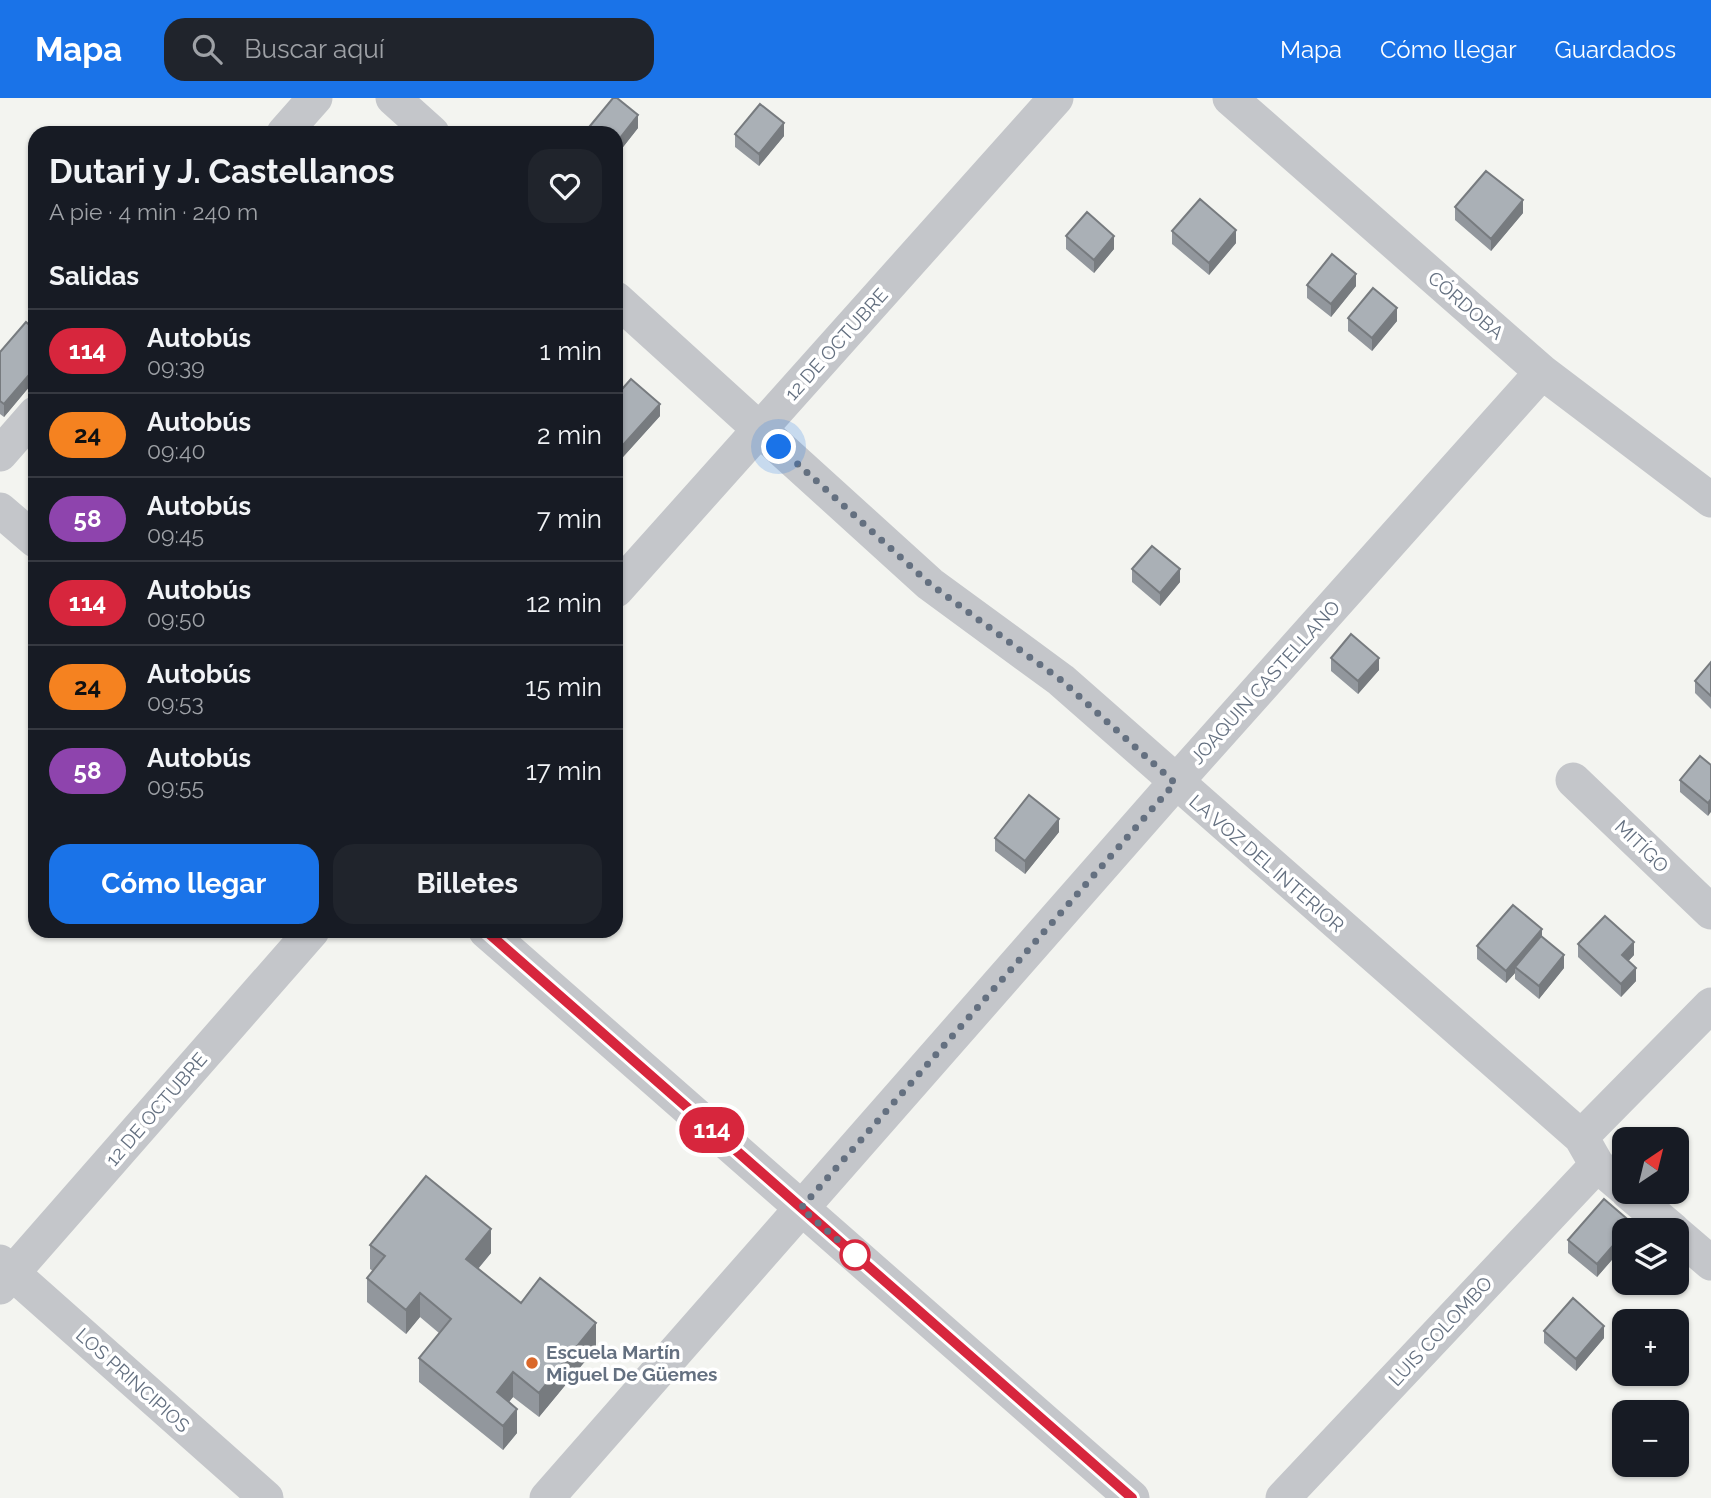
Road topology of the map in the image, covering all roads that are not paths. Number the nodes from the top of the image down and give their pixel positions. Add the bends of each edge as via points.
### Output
1 (315, 98) edge
2 (393, 98) edge
3 (1056, 98) edge
4 (1230, 98) edge
5 (290, 126) edge
6 (424, 126) edge
7 (623, 305) edge
8 (1542, 372) junction
9 (28, 422) edge
10 (760, 429) junction
11 (0, 454) edge
12 (1711, 500) edge
13 (0, 510) edge
14 (28, 534) edge
15 (623, 582) edge
16 (1573, 780) dead end
17 (1175, 783) junction
18 (1711, 912) edge
19 (306, 938) edge
20 (494, 938) edge
21 (1711, 1005) edge
22 (1589, 1151) junction
23 (1612, 1175) edge
24 (1642, 1204) edge
25 (801, 1208) junction
26 (1659, 1218) edge
27 (1689, 1244) edge
28 (1711, 1263) edge
29 (4, 1274) edge
30 (266, 1498) edge
31 (547, 1498) edge
32 (1132, 1498) edge
33 (1283, 1498) edge

1 - 5 street
2 - 6 street
3 - 10 street, 12 DE OCTUBRE
4 - 8 street, CÓRDOBA
7 - 10 street, LA VOZ DEL INTERIOR
8 - 12 street, CÓRDOBA
8 - 17 street, JOAQUIN CASTELLANO
9 - 11 street
10 - 15 street, 12 DE OCTUBRE
10 - 17 street, LA VOZ DEL INTERIOR via 930,584 1061,680
13 - 14 street
16 - 18 street, MITÍGO
17 - 22 street, LA VOZ DEL INTERIOR
17 - 25 street, JOAQUIN CASTELLANO
19 - 29 street, 12 DE OCTUBRE
20 - 25 street
21 - 22 street, LUIS COLOMBO
22 - 23 street, LA VOZ DEL INTERIOR
22 - 33 street, LUIS COLOMBO
24 - 26 street, LA VOZ DEL INTERIOR
25 - 31 street, JOAQUIN CASTELLANO
25 - 32 street
27 - 28 street, LA VOZ DEL INTERIOR
29 - 30 street, LOS PRINCIPIOS

